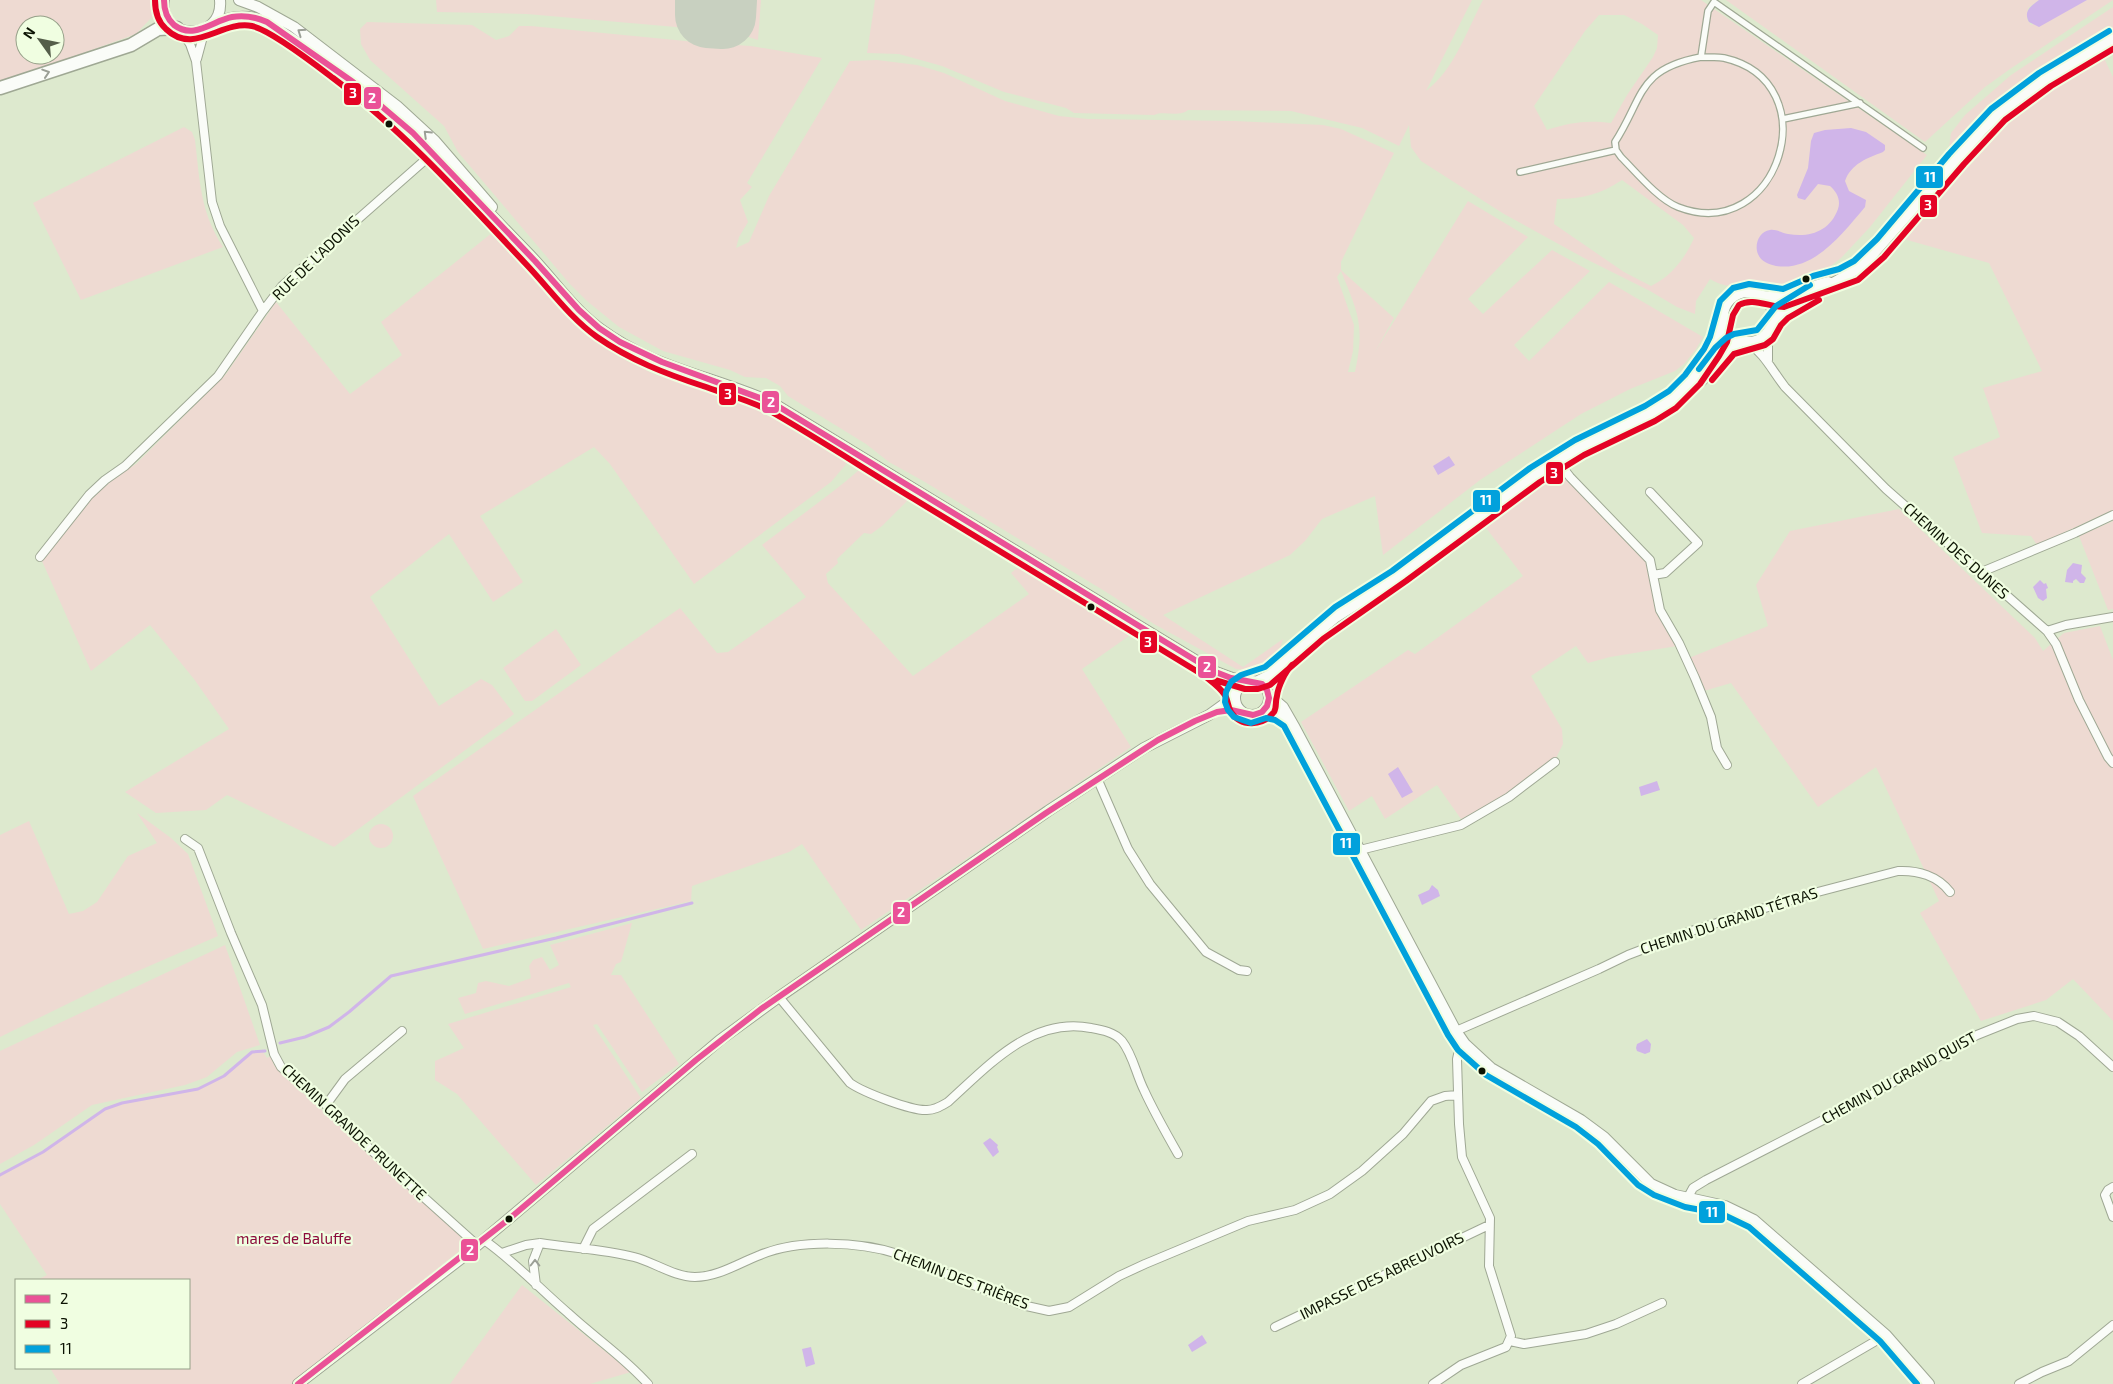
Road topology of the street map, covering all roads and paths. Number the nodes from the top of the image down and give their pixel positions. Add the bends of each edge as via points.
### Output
1 (164, 0) edge
2 (220, 0) edge
3 (240, 0) edge
4 (1712, 1) edge
5 (209, 26) junction
6 (179, 29) junction
7 (2113, 39) edge
8 (1701, 57) junction
9 (196, 61) junction
10 (0, 88) edge
11 (1860, 103) junction
12 (1783, 119) junction
13 (1924, 148) dead end
14 (1616, 150) junction
15 (434, 153) junction
16 (1520, 172) dead end
17 (515, 234) junction
18 (526, 251) junction
19 (1842, 278) junction
20 (1762, 296) junction
21 (263, 311) junction
22 (1773, 321) junction
23 (1724, 322) junction
24 (1768, 331) junction
25 (1745, 341) junction
26 (1768, 360) junction
27 (1678, 395) junction
28 (1557, 460) junction
29 (1650, 492) dead end
30 (2113, 514) edge
31 (40, 556) dead end
32 (1979, 573) junction
33 (1653, 575) junction
34 (2113, 617) edge
35 (2047, 632) junction
36 (1281, 664) junction
37 (1213, 670) junction
38 (1252, 681) junction
39 (1268, 694) junction
40 (1235, 695) junction
41 (1238, 709) junction
42 (1265, 709) junction
43 (1209, 715) junction
44 (1291, 720) junction
45 (1555, 762) dead end
46 (2113, 763) edge
47 (1727, 765) dead end
48 (1097, 778) junction
49 (186, 839) dead end
50 (1360, 850) junction
51 (1950, 892) dead end
52 (1247, 971) dead end
53 (779, 997) junction
54 (402, 1031) dead end
55 (1456, 1031) junction
56 (1465, 1044) junction
57 (2113, 1067) edge
58 (1458, 1095) junction
59 (326, 1105) junction
60 (692, 1154) dead end
61 (1178, 1154) dead end
62 (2113, 1187) edge
63 (1687, 1199) junction
64 (2113, 1217) edge
65 (1489, 1225) junction
66 (481, 1242) junction
67 (540, 1243) junction
68 (583, 1249) junction
69 (502, 1253) junction
70 (536, 1285) junction
71 (1662, 1303) dead end
72 (2113, 1325) edge
73 (1275, 1328) dead end
74 (1886, 1335) junction
75 (1510, 1341) junction
76 (298, 1384) edge
77 (648, 1384) edge
78 (1433, 1384) edge
79 (1802, 1384) edge
80 (1929, 1384) edge
81 (2019, 1384) edge

1 - 6 street via 170,22
2 - 5 street via 218,15
17 -> 3 street via 435,141 397,106 294,27
4 - 8 street
4 - 11 street
5 - 6 street via 189,32
5 - 9 street, RUE DE L'ADONIS
5 - 15 street via 243,16 267,22 374,98
6 - 9 street, RUE DE L'ADONIS via 190,44
10 -> 6 highway via 131,45 158,29
7 - 19 street via 2003,109 1879,248
8 - 12 street via 1722,58 1755,72 1768,86
8 - 14 street via 1666,68 1648,82 1615,142
9 - 21 street, RUE DE L'ADONIS via 212,202 220,226
11 - 12 street
11 - 13 street
12 - 14 street via 1780,152 1770,177 1749,200 1724,210 1700,213 1676,206
14 - 16 street
15 - 17 street via 439,153
15 - 18 street
15 - 21 street, RUE DE L'ADONIS via 282,286
17 - 18 street
18 - 37 street via 580,312 619,341 662,364 748,392 792,414
19 - 20 street via 1814,285 1784,298
19 - 22 street via 1788,306
20 - 22 street via 1773,311
20 - 23 street via 1753,292 1734,296 1724,312
21 - 31 street via 218,376 125,466 89,495
22 - 24 street
23 - 25 street via 1735,338
23 - 27 street via 1708,359
24 - 25 street via 1754,341
24 - 26 street
25 - 26 street, CHEMIN DES DUNES
25 - 27 street via 1732,344 1723,351 1699,383
26 - 32 street, CHEMIN DES DUNES via 1785,387 1886,489
27 - 28 street via 1653,412
28 - 33 street via 1650,560
28 - 36 street via 1396,578 1336,617
29 - 33 street via 1698,543 1665,572
30 - 32 street
32 - 35 street, CHEMIN DES DUNES
33 - 47 street via 1660,610 1695,678 1711,718 1716,748
34 - 35 street via 2066,625
35 - 46 street, CHEMIN DES DUNES via 2056,644 2080,700
36 - 38 street via 1268,676
36 - 39 street
37 - 38 street via 1232,678
37 - 40 street
38 - 39 street via 1264,686
38 - 40 street via 1242,684
39 - 42 street
39 - 44 street via 1283,707
40 - 41 street
40 - 43 street
41 - 42 street via 1252,715
41 - 43 street
42 - 44 street
43 - 48 street via 1144,748
44 - 50 street
45 - 50 street via 1509,796 1461,825
48 - 52 street via 1128,849 1150,884 1206,952
48 - 53 street
49 - 59 street, CHEMIN GRANDE PRUNETTE via 198,848 262,1004 274,1054 281,1067
50 - 55 street
51 - 55 street, CHEMIN DU GRAND TÉTRAS via 1934,877 1910,870 1810,894 1639,950
53 - 61 street via 850,1083 924,1110 938,1108 948,1102 1014,1045 1052,1028 1077,1025 1112,1034 1123,1043
53 - 66 street via 720,1040
54 - 59 street via 345,1079
55 - 56 street
56 - 58 street via 1458,1050
56 - 63 street via 1491,1068 1604,1138 1651,1184
57 - 63 street, CHEMIN DU GRAND QUIST via 2058,1022 2034,1016 2017,1019 1976,1035 1862,1100 1706,1180 1693,1188
58 - 65 street via 1462,1157 1490,1218
58 - 68 street, CHEMIN DES TRIÈRES via 1432,1101 1403,1134 1362,1171 1330,1194 1295,1210 1248,1221 1145,1264 1075,1304 1056,1310 1022,1305 898,1254 870,1246 806,1245 773,1251 697,1277 628,1256
59 - 66 street, CHEMIN GRANDE PRUNETTE via 370,1149
60 - 68 street via 594,1229
62 - 64 street via 2105,1195
63 - 74 street via 1725,1206 1754,1220
65 - 73 street, IMPASSE DES ABREUVOIRS
65 - 75 street via 1490,1266 1508,1322
66 - 69 street, CHEMIN GRANDE PRUNETTE
66 - 76 street
67 - 68 street, CHEMIN DES TRIÈRES
67 - 69 street, CHEMIN DES TRIÈRES
70 -> 67 street via 533,1261
69 - 70 street, CHEMIN GRANDE PRUNETTE
70 - 77 street, CHEMIN GRANDE PRUNETTE via 628,1362
71 - 75 street via 1586,1334 1524,1344
72 - 81 street via 2069,1361
74 - 79 street
74 - 80 street
75 - 78 street via 1506,1347 1461,1365

